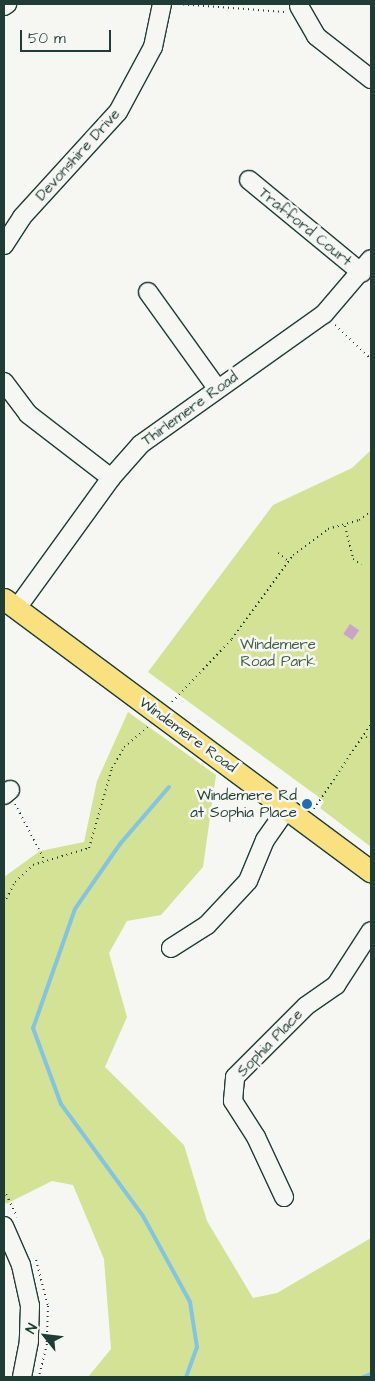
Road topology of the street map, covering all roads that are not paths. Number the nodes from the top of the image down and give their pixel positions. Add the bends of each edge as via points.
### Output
1 (7, 4) edge
2 (162, 4) edge
3 (4, 6) edge
4 (299, 6) road end
5 (371, 79) edge
6 (249, 180) dead end
7 (4, 245) edge
8 (367, 266) edge
9 (148, 292) dead end
10 (4, 382) edge
11 (217, 388) junction
12 (111, 478) junction
13 (10, 603) edge
14 (288, 808) junction
15 (371, 872) edge
16 (371, 931) edge
17 (171, 948) dead end
18 (284, 1197) dead end
19 (4, 1226) edge
20 (22, 1377) edge

1 - 3 street
2 - 7 street, Devonshire Drive via 152,47 118,112 22,217
4 - 5 street via 316,36
6 - 8 street, Trafford Court
8 - 11 street, Thirlemere Road via 324,314
9 - 11 street
10 - 12 street via 28,414
11 - 12 street, Thirlemere Road via 141,444
12 - 13 street, Thirlemere Road
13 - 14 main road, Windemere Road via 166,709
14 - 15 main road, Windemere Road
14 - 17 street via 265,840 248,881 207,925
16 - 18 street, Sophia Place via 336,985 306,1006 233,1083 232,1101 256,1137
19 - 20 street via 21,1265 30,1306 30,1332

